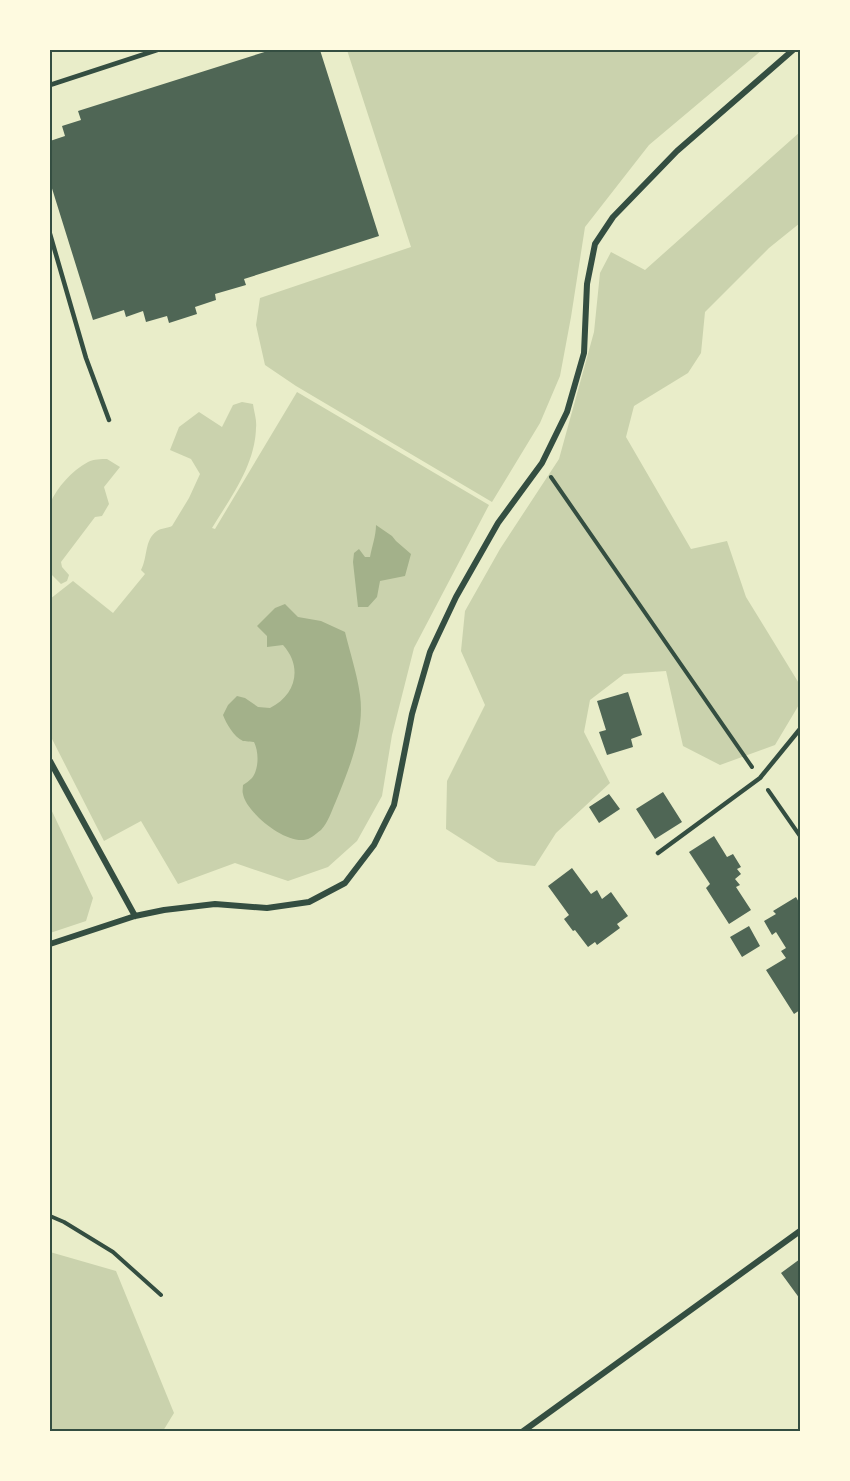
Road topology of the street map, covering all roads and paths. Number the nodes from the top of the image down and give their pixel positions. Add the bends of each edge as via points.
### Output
1 (157, 50) edge
2 (793, 50) edge
3 (50, 85) edge
4 (50, 234) edge
5 (109, 420) dead end
6 (542, 464) junction
7 (801, 729) edge
8 (50, 761) edge
9 (760, 778) junction
10 (801, 836) edge
11 (658, 853) dead end
12 (135, 916) junction
13 (50, 944) edge
14 (50, 1216) edge
15 (801, 1231) edge
16 (161, 1295) dead end
17 (522, 1431) edge

1 - 3 lane
2 - 6 street via 677,151 613,218 595,244 587,284 584,353 567,412
4 - 5 lane via 86,358
6 - 9 path
6 - 12 street via 498,523 430,652 412,714 394,805 374,845 345,883 309,902 267,908 215,904
7 - 9 lane
8 - 12 street
9 - 10 path
9 - 11 lane
12 - 13 street
14 - 16 path via 113,1252
15 - 17 street

